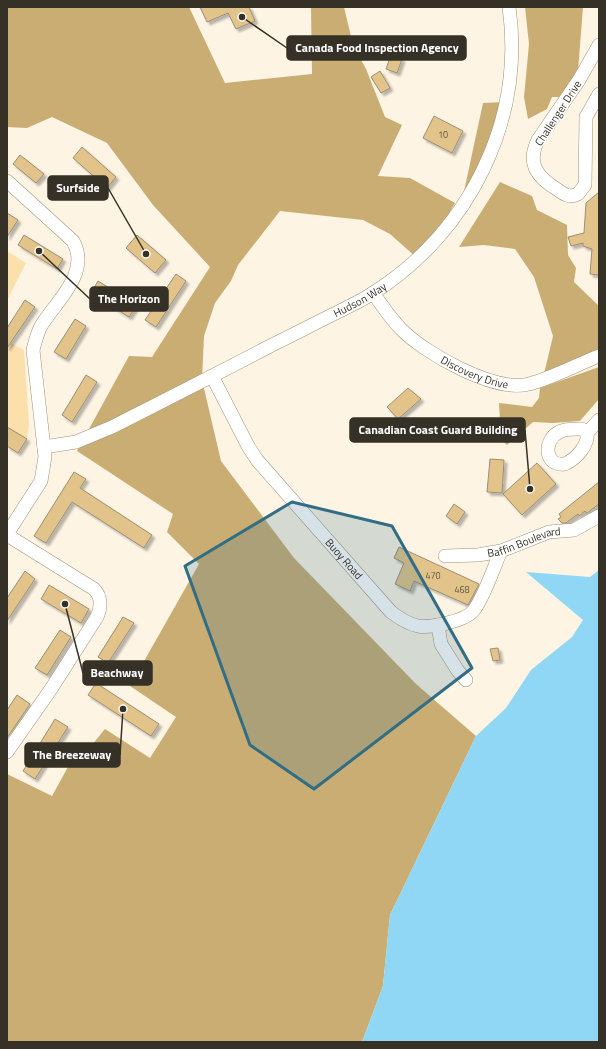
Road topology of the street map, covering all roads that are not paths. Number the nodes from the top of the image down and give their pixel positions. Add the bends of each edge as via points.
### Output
1 (509, 7) edge
2 (599, 45) edge
3 (599, 94) edge
4 (7, 181) edge
5 (373, 293) junction
6 (599, 356) edge
7 (212, 376) junction
8 (599, 420) edge
9 (587, 433) dead end
10 (44, 447) junction
11 (599, 516) edge
12 (7, 535) edge
13 (501, 551) junction
14 (445, 556) dead end
15 (438, 625) junction
16 (466, 680) dead end
17 (7, 752) edge

1 - 5 street, Hudson Way via 512,45 507,93 499,132 486,164 466,202 439,237 422,255
2 - 3 street, Challenger Drive via 534,150 534,165 538,174 545,183 568,196 578,194 585,185 586,117
4 - 10 street via 65,233 78,249 76,274 41,326 36,338 34,350
5 - 6 street, Discovery Drive via 402,330 435,355 459,368 504,384 528,384
5 - 7 street, Hudson Way
7 - 10 street, Hudson Way via 93,436 76,442
7 - 15 street, Buoy Road via 257,460 391,612 418,626
8 - 9 street
10 - 12 street via 44,472 41,481
11 - 13 street, Baffin Boulevard via 574,530 549,532
12 - 17 street via 94,590 98,594 100,606 97,617 54,685
13 - 14 street, Baffin Boulevard
13 - 15 street, Buoy Road via 473,612 461,619
15 - 16 street via 441,644

